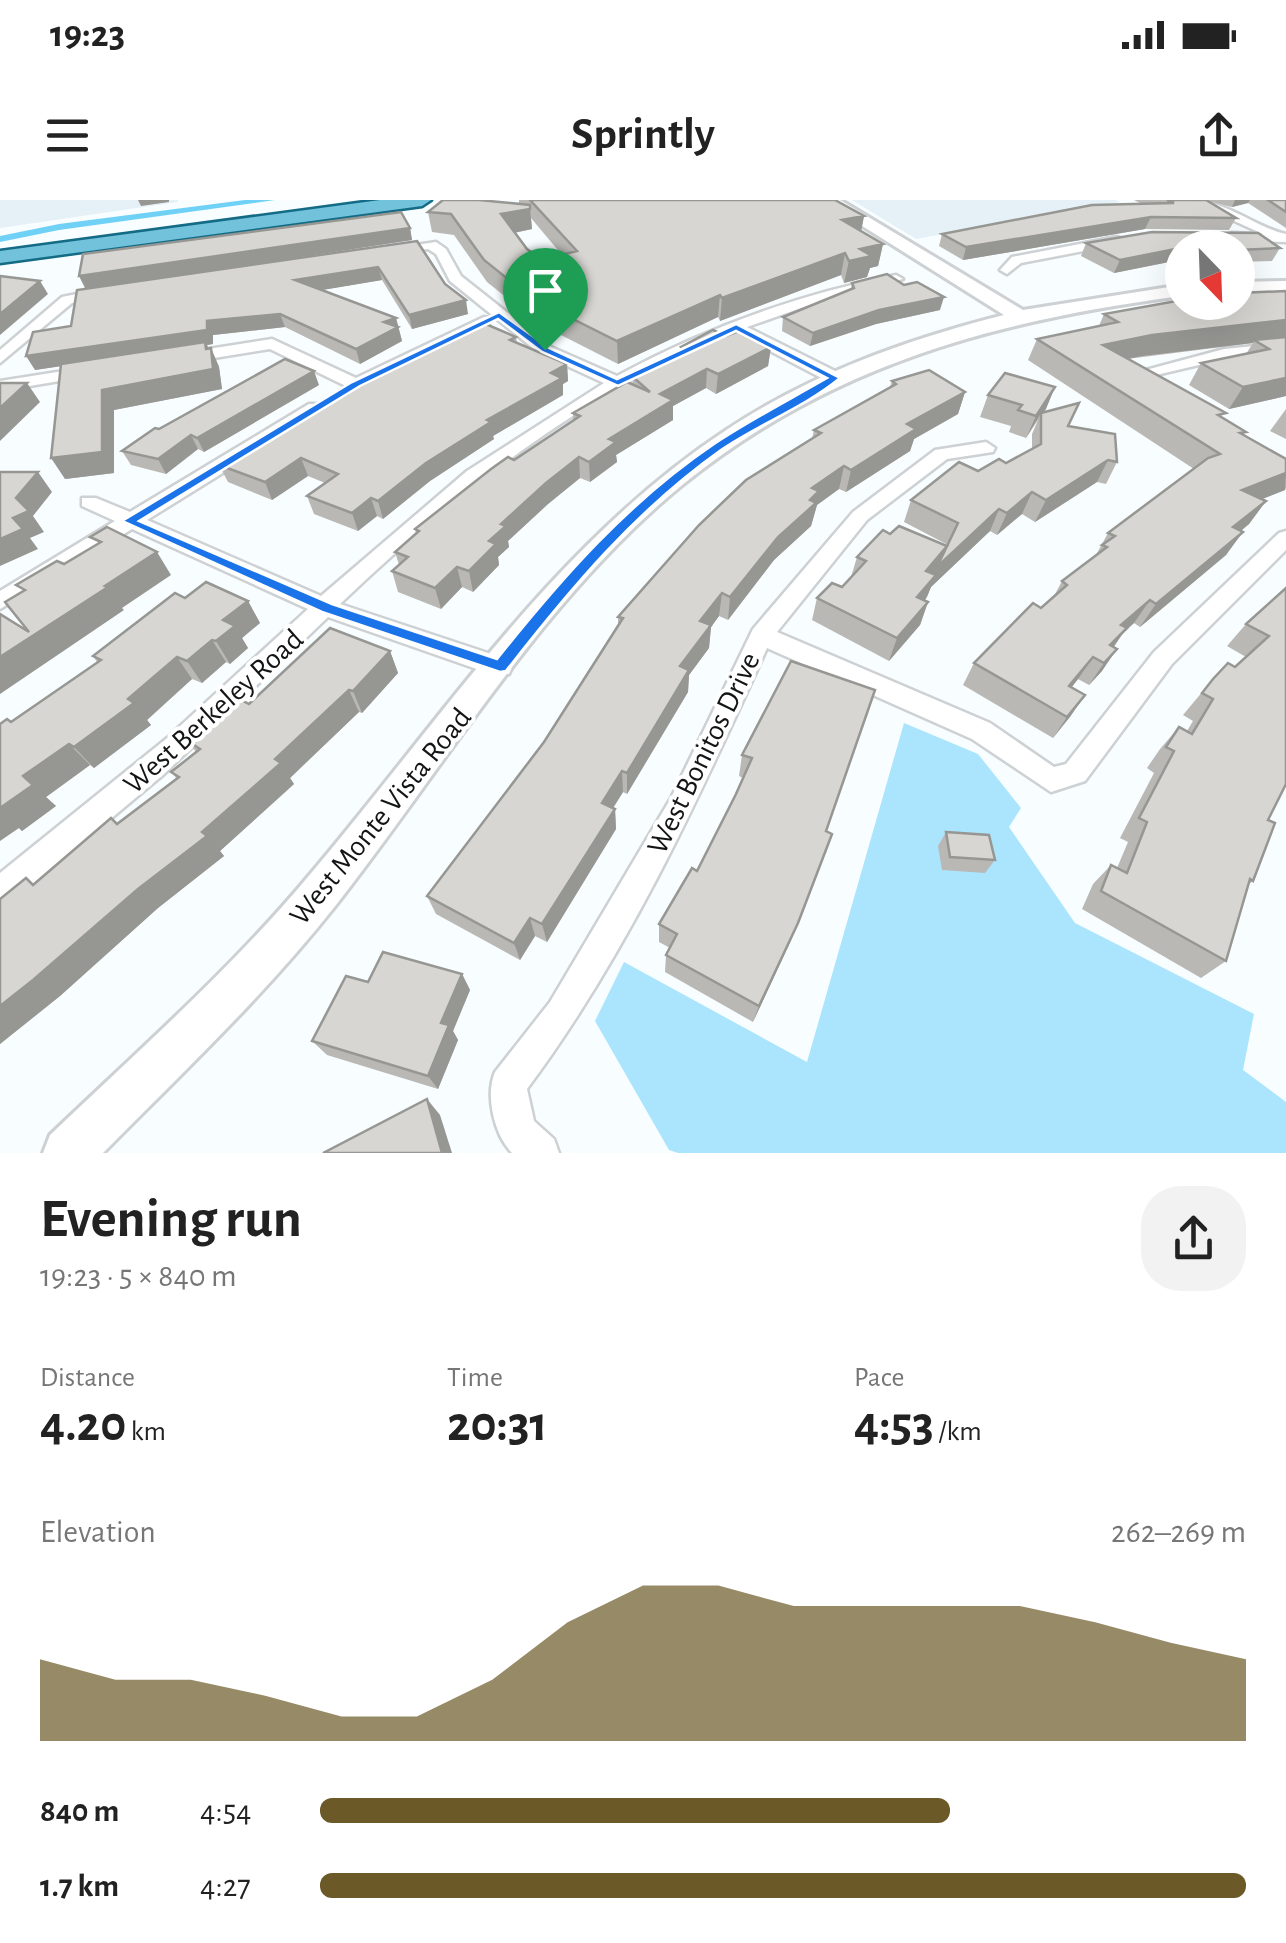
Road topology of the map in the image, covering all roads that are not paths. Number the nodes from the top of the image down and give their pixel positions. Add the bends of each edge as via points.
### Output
1 (359, 200) edge
2 (422, 200) edge
3 (828, 200) edge
4 (1194, 200) edge
5 (194, 222) junction
6 (1134, 238) edge
7 (1255, 239) edge
8 (1283, 240) edge
9 (0, 247) edge
10 (58, 249) junction
11 (373, 252) edge
12 (0, 257) edge
13 (1006, 270) dead end
14 (896, 279) edge
15 (1286, 286) edge
16 (1255, 287) edge
17 (122, 290) edge
18 (1165, 293) edge
19 (499, 314) junction
20 (1018, 315) junction
21 (736, 327) junction
22 (1286, 348) edge
23 (0, 358) edge
24 (155, 362) edge
25 (116, 368) edge
26 (835, 378) junction
27 (618, 383) junction
28 (356, 384) junction
29 (0, 386) edge
30 (1168, 396) edge
31 (986, 448) dead end
32 (89, 502) dead end
33 (129, 521) junction
34 (1286, 538) edge
35 (0, 601) edge
36 (327, 608) junction
37 (761, 636) junction
38 (500, 666) junction
39 (0, 892) edge
40 (528, 1142) edge
41 (68, 1153) edge

1 - 5 main road
2 - 10 main road
3 - 20 street
4 - 8 street
5 - 9 main road
5 - 10 main road
6 - 13 street via 1017,260
7 - 8 street
10 - 12 main road
11 - 19 street via 431,245 455,278
14 - 21 street, West Berkeley Road
15 - 16 street
17 - 23 street via 67,300
18 - 20 street, West Monte Vista Road
19 - 27 street via 545,350
19 - 28 street
20 - 26 street, West Monte Vista Road via 929,339
21 - 26 street
21 - 27 street, West Berkeley Road
22 - 30 street via 1138,374
24 - 28 street via 272,344
25 - 29 street
26 - 38 street, West Monte Vista Road via 719,446 664,487 558,593
27 - 36 street, West Berkeley Road via 425,514
28 - 33 street
31 - 37 street, West Bonitos Drive via 942,454 860,516
32 - 33 street
33 - 35 street
33 - 36 street
34 - 37 street via 1163,658 1075,773 1051,780 981,732
36 - 38 street
36 - 39 street, West Berkeley Road via 173,750
37 - 40 street, West Bonitos Drive via 682,807 562,1014 508,1085
38 - 41 street, West Monte Vista Road via 276,945

